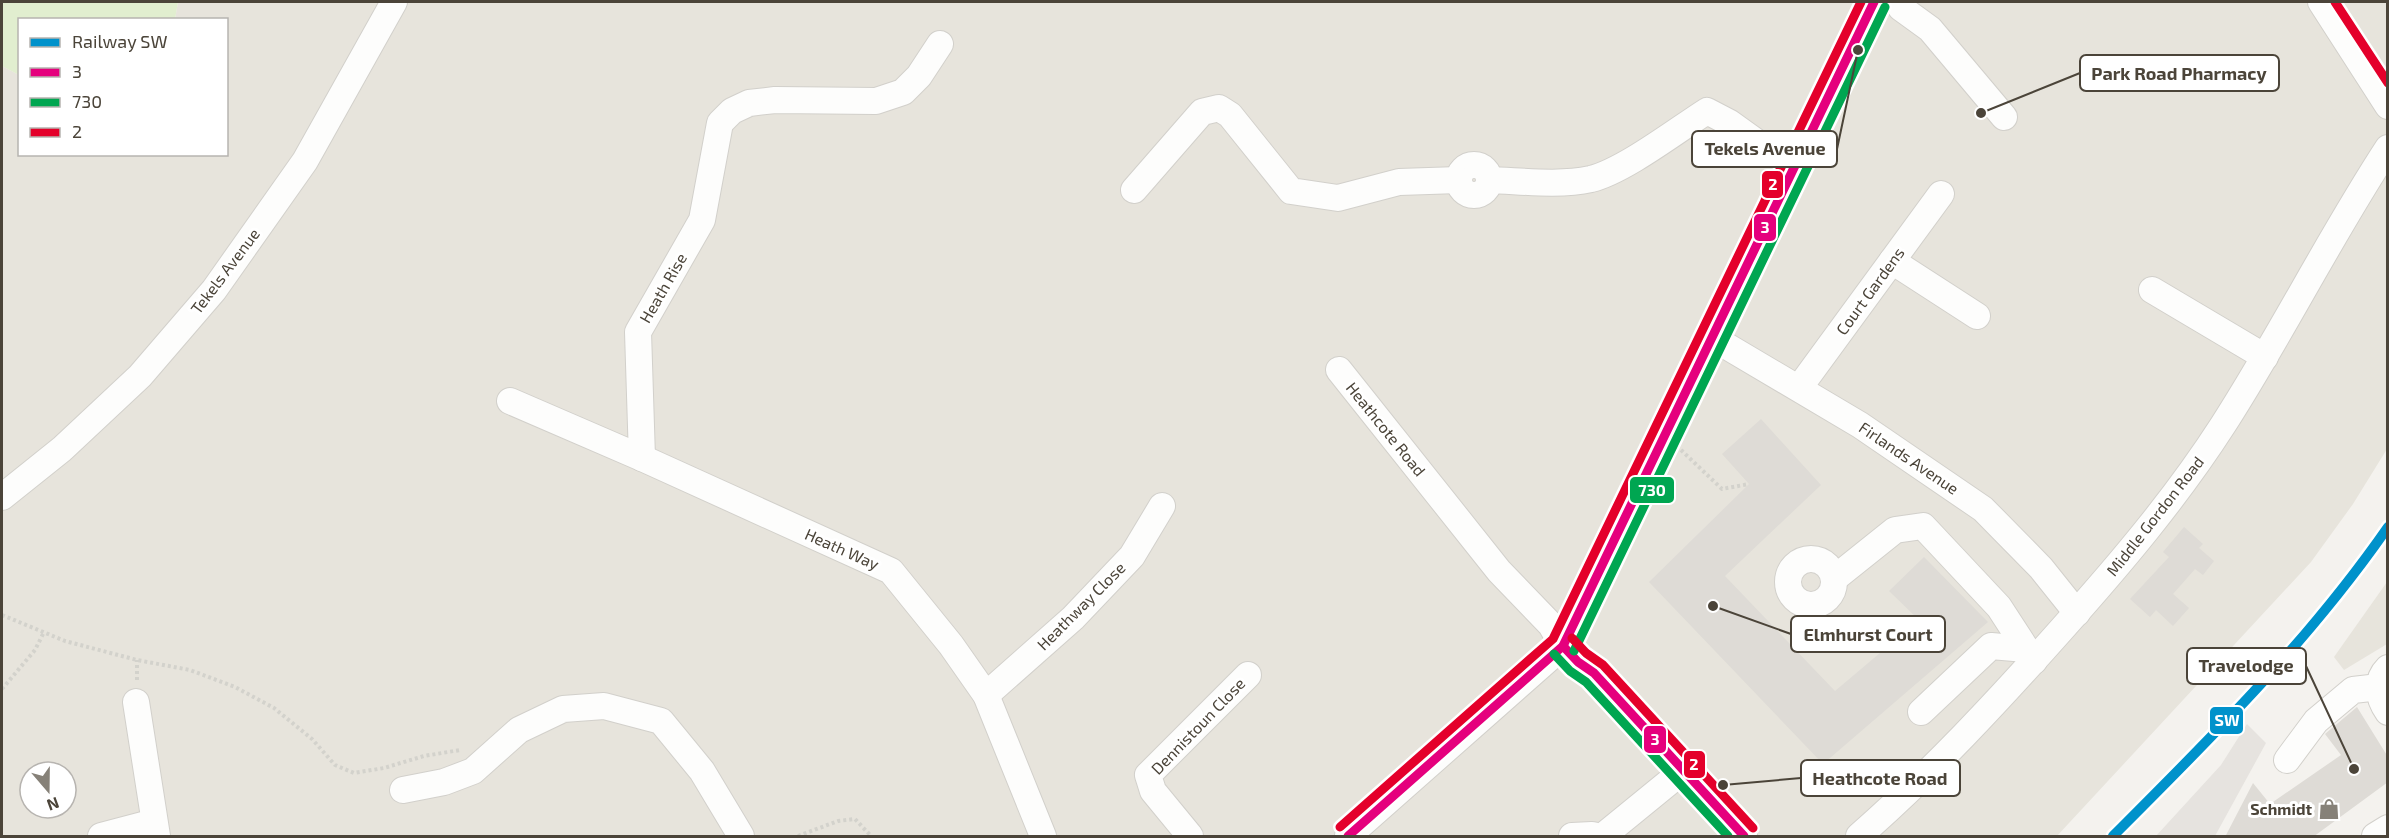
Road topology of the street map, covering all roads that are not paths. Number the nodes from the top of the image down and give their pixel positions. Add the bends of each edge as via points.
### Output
1 (394, 2) edge
2 (2321, 2) edge
3 (1873, 4) edge
4 (1899, 5) edge
5 (940, 44) dead end
6 (2385, 96) edge
7 (2004, 117) dead end
8 (2388, 148) edge
9 (1799, 159) junction
10 (1134, 190) dead end
11 (1941, 194) dead end
12 (1892, 261) junction
13 (2152, 290) dead end
14 (1977, 316) dead end
15 (1713, 338) junction
16 (2265, 357) junction
17 (1339, 370) dead end
18 (1799, 388) junction
19 (510, 401) dead end
20 (642, 458) junction
21 (2, 497) edge
22 (1162, 506) dead end
23 (1835, 578) dead end
24 (2076, 613) junction
25 (1563, 646) junction
26 (2030, 655) junction
27 (1248, 675) dead end
28 (2383, 677) edge
29 (986, 695) junction
30 (136, 702) dead end
31 (1921, 712) dead end
32 (2388, 712) edge
33 (2287, 760) dead end
34 (1684, 770) junction
35 (403, 790) dead end
36 (2388, 828) edge
37 (156, 829) edge
38 (101, 837) edge
39 (741, 837) edge
40 (1043, 837) edge
41 (1190, 837) edge
42 (1348, 837) edge
43 (1572, 837) edge
44 (1597, 837) edge
45 (1603, 837) edge
46 (1743, 837) edge
47 (1859, 837) edge
48 (2375, 837) edge

1 - 21 street, Tekels Avenue via 305,161 214,290 140,376 62,449
2 - 6 street
3 - 4 street
3 - 9 street
4 - 7 street via 1930,29
5 - 20 street, Heath Rise via 920,76 903,92 876,101 749,103 732,111 720,123 702,220 638,332
8 - 16 street, Middle Gordon Road
9 - 10 street via 1762,146 1707,111 1621,166 1591,178 1554,182 1489,180 1476,165 1462,170 1458,180 1400,182 1338,198 1291,191 1230,115 1219,108 1202,112
9 - 15 street
11 - 12 street, Court Gardens
12 - 14 street
12 - 18 street, Court Gardens
13 - 16 street
15 - 18 street, Firlands Avenue
15 - 25 street
16 - 24 street, Middle Gordon Road via 2180,486
17 - 25 street, Heathcote Road via 1499,571 1551,625
18 - 24 street, Firlands Avenue via 1983,509 2041,568
19 - 20 street, Heath Way
20 - 29 street, Heath Way via 891,571
22 - 29 street, Heathway Close via 1132,556 1072,618
23 - 26 street via 1895,530 1923,526 1999,607
24 - 26 street, Middle Gordon Road
25 - 34 street, Heathcote Road via 1594,673
25 - 42 street
26 - 31 street via 1991,646
26 - 47 street, Middle Gordon Road via 1913,788
27 - 41 street, Dennistoun Close via 1148,775 1153,791
28 - 32 street via 2382,704
28 - 33 street via 2353,690 2316,722
29 - 40 street, Heath Way
30 - 37 street
34 - 45 street
34 - 46 street, Heathcote Road
35 - 39 street via 444,782 473,771 519,730 563,709 604,706 661,721 702,771
36 - 48 street
37 - 38 street
43 - 44 street

